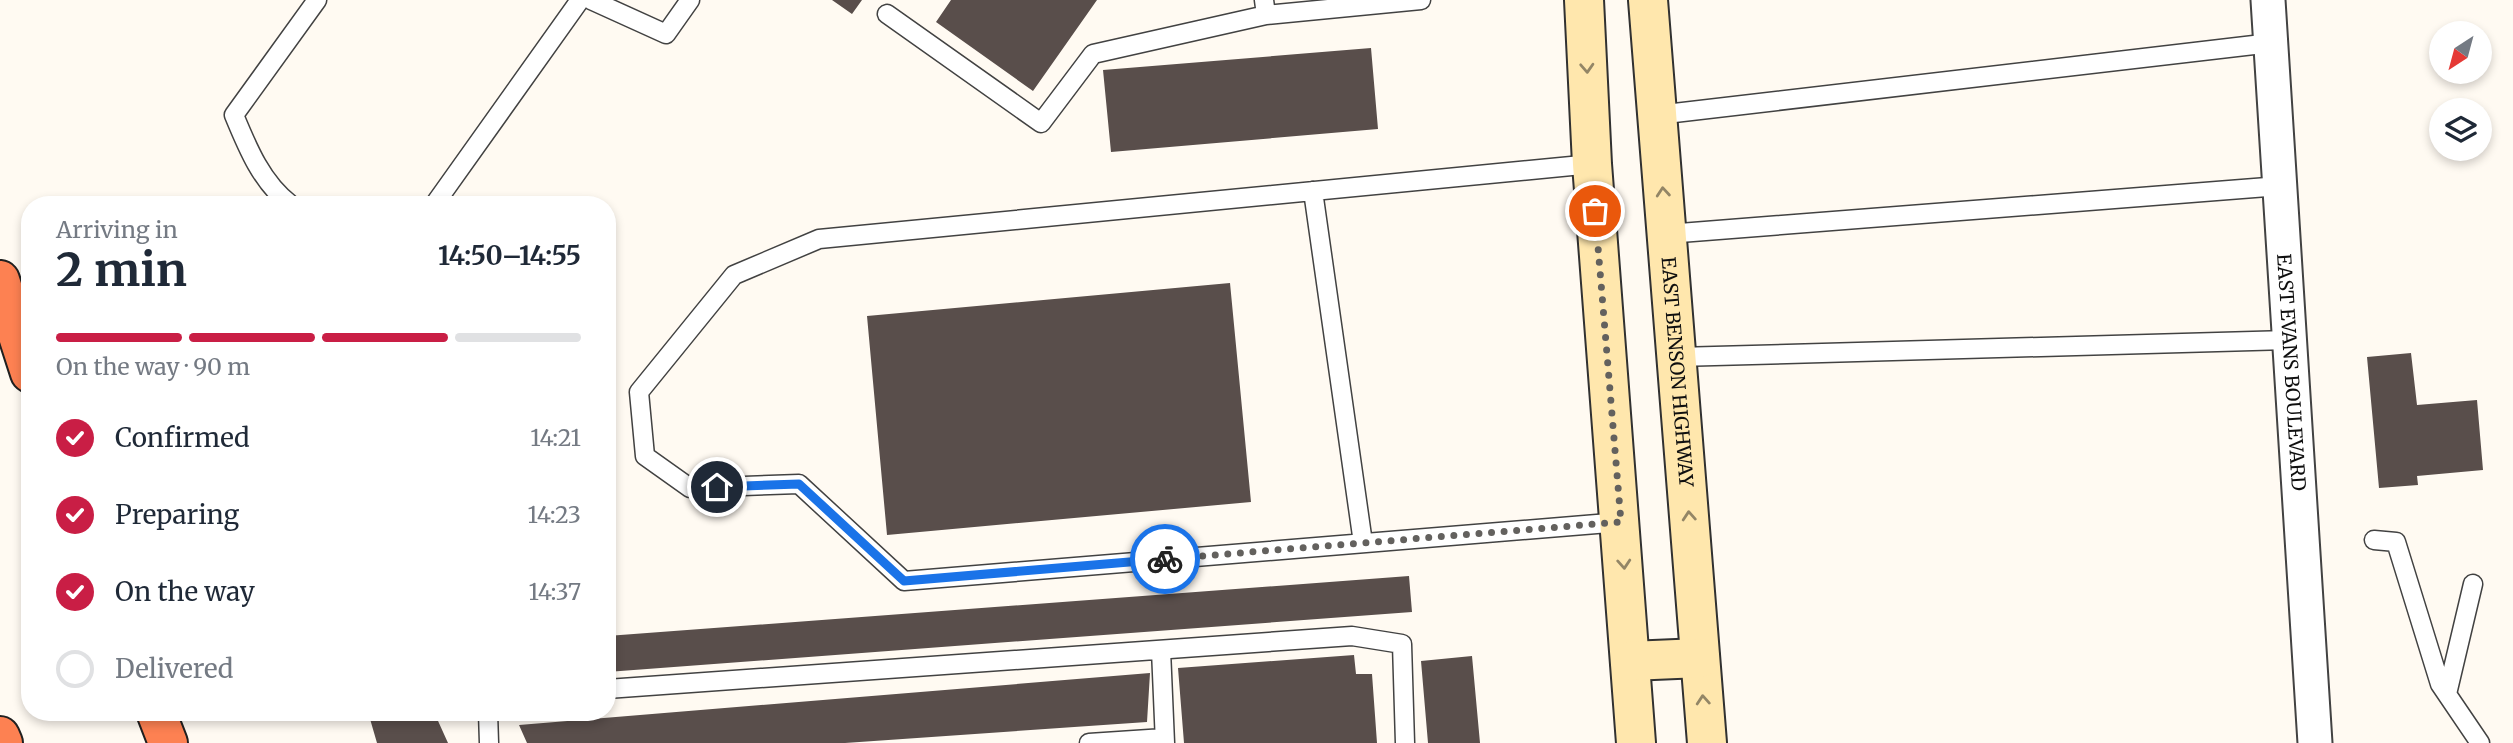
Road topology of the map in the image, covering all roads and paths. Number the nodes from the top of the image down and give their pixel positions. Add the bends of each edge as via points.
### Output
1 (317, 0) edge
2 (580, 0) edge
3 (591, 0) edge
4 (690, 0) edge
5 (1421, 0) edge
6 (1584, 0) edge
7 (1648, 0) edge
8 (2268, 0) edge
9 (1265, 7) edge
10 (887, 14) dead end
11 (2271, 43) junction
12 (1657, 115) junction
13 (1592, 164) junction
14 (2280, 186) junction
15 (1313, 191) junction
16 (279, 196) edge
17 (440, 196) edge
18 (1667, 234) junction
19 (0, 280) edge
20 (0, 303) edge
21 (2290, 340) junction
22 (21, 345) edge
23 (21, 352) edge
24 (1676, 357) junction
25 (1621, 522) junction
26 (2374, 540) dead end
27 (1363, 543) junction
28 (2473, 584) dead end
29 (1161, 650) junction
30 (1700, 658) junction
31 (1630, 661) junction
32 (616, 688) edge
33 (2447, 694) junction
34 (159, 721) edge
35 (488, 721) edge
36 (0, 736) edge
37 (1164, 740) edge
38 (3, 743) edge
39 (168, 743) edge
40 (489, 743) edge
41 (1089, 743) edge
42 (1405, 743) edge
43 (1636, 743) edge
44 (1707, 743) edge
45 (2315, 743) edge
46 (2480, 743) edge

1 - 16 lane via 234,116 248,150
2 - 17 lane
3 - 4 lane via 666,34
5 - 9 lane
6 -> 13 main road
7 - 12 main road, EAST BENSON HIGHWAY
8 - 11 street, EAST EVANS BOULEVARD
9 - 10 lane via 1093,54 1041,123
11 - 12 lane
11 - 14 street, EAST EVANS BOULEVARD
18 -> 12 main road, EAST BENSON HIGHWAY
13 - 15 lane
13 - 25 main road
14 - 18 lane
14 - 21 street, EAST EVANS BOULEVARD
15 - 27 lane
15 - 27 lane via 819,239 734,275 639,392 645,456 690,488 799,484 904,581
18 - 24 main road, EAST BENSON HIGHWAY
19 - 22 highway
20 - 23 highway
21 - 24 lane
21 - 45 street, EAST EVANS BOULEVARD
30 -> 24 main road, EAST BENSON HIGHWAY
25 - 27 lane
25 -> 31 main road
26 - 33 lane via 2396,542
28 - 33 lane
29 - 32 lane
29 - 37 lane
29 - 42 lane via 1352,636 1402,644
30 - 31 main road
44 -> 30 main road, EAST BENSON HIGHWAY
31 - 43 main road
33 - 46 lane
34 - 39 highway
35 - 40 lane
36 - 38 highway
37 - 41 lane

